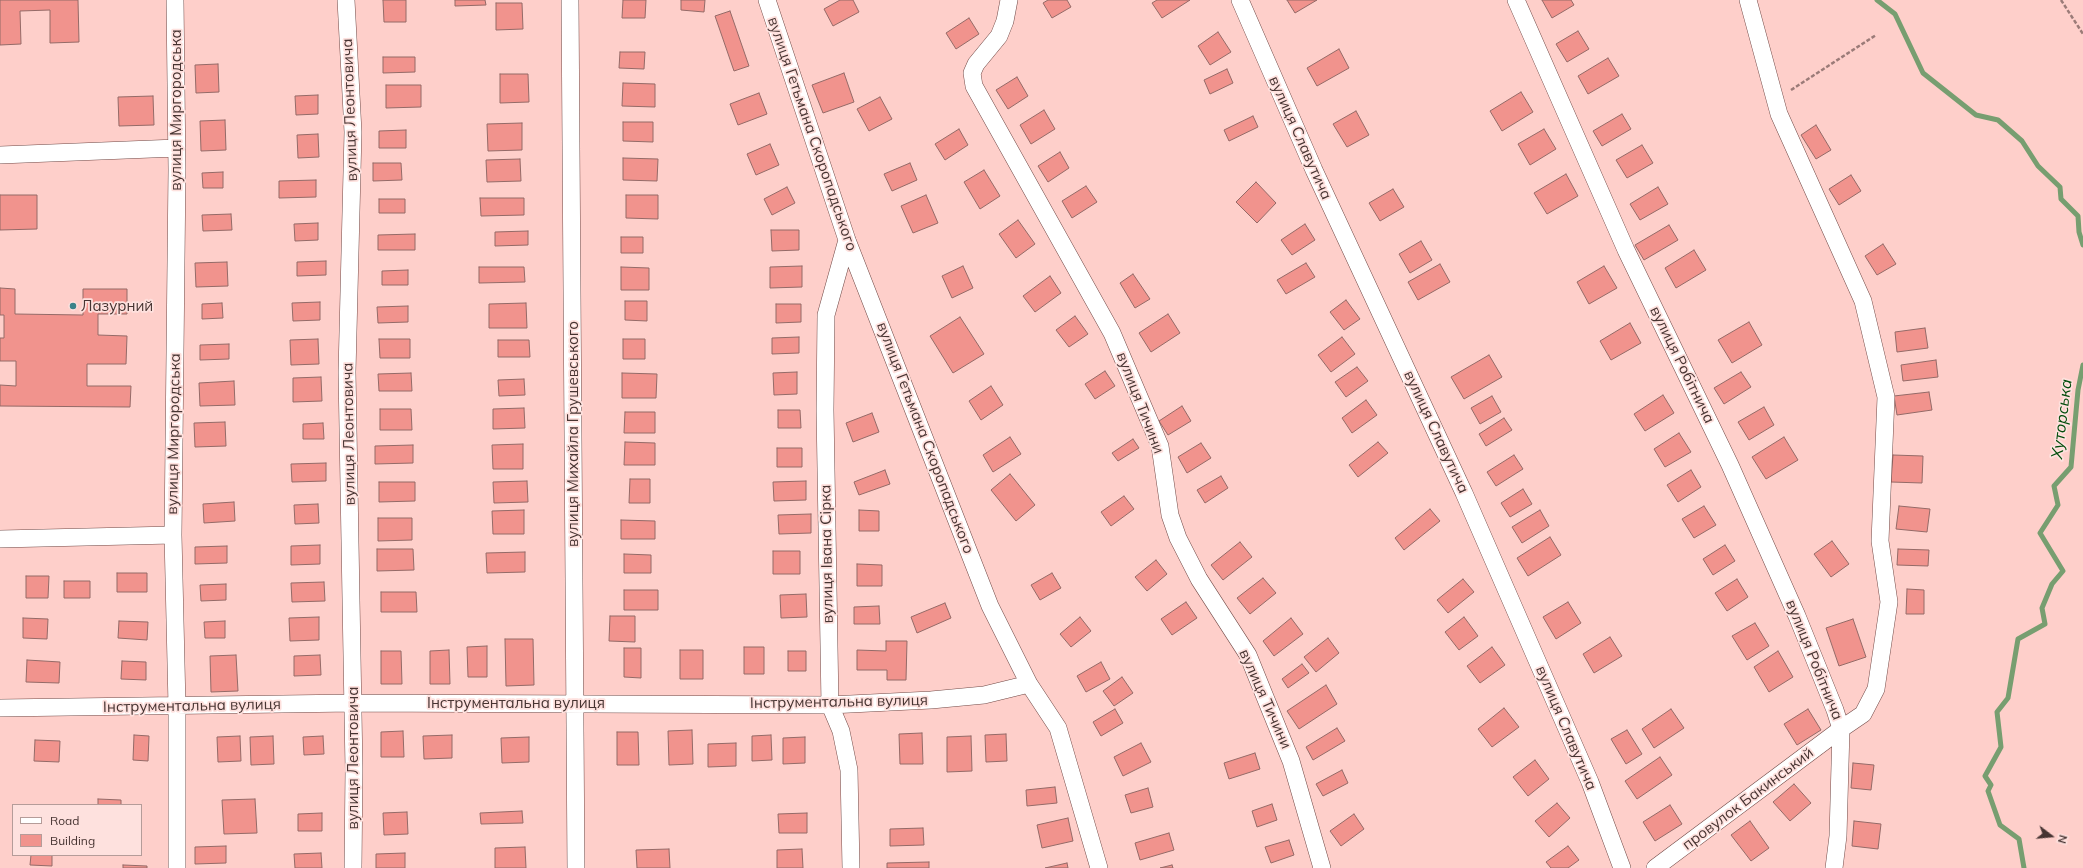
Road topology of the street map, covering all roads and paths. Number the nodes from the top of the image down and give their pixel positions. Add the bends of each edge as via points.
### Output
1 (175, 0) edge
2 (346, 0) edge
3 (570, 0) edge
4 (767, 0) edge
5 (1008, 0) edge
6 (1240, 0) edge
7 (1516, 0) edge
8 (1748, 0) edge
9 (2061, 0) edge
10 (2083, 34) edge
11 (1876, 35) dead end
12 (1779, 114) junction
13 (177, 148) junction
14 (0, 155) edge
15 (847, 240) junction
16 (173, 535) junction
17 (0, 539) edge
18 (1029, 684) junction
19 (353, 703) junction
20 (575, 703) junction
21 (830, 705) junction
22 (177, 706) junction
23 (0, 708) edge
24 (1841, 729) junction
25 (177, 868) edge
26 (353, 868) edge
27 (576, 868) edge
28 (851, 868) edge
29 (1099, 868) edge
30 (1322, 868) edge
31 (1622, 868) edge
32 (1655, 868) edge
33 (1834, 868) edge

1 - 13 street, вулиця Миргородська
2 - 19 street, вулиця Леонтовича via 353,132 348,372
3 - 20 street, вулиця Михайла Грушевського
4 - 15 street, вулиця Гетьмана Скоропадського
5 - 30 street, вулиця Тичини via 1005,21 999,36 976,64 972,73 974,86 1112,333 1160,446 1170,515 1178,538 1199,579 1248,655 1291,761
6 - 31 street, вулиця Славутича via 1314,170 1467,500 1590,782
7 - 24 street, вулиця Робітнича via 1626,250 1730,465 1797,616
8 - 12 street, вулиця Робітнича
9 - 10 path
11 - 12 path via 1791,88
12 - 24 street, вулиця Робітнича via 1863,301 1886,397 1880,541 1889,602 1876,689 1864,714
13 - 14 street
13 - 16 street, вулиця Миргородська
15 - 18 street, вулиця Гетьмана Скоропадського via 990,606
15 - 21 street, вулиця Івана Сірка via 826,315
16 - 17 street
16 - 22 street, вулиця Миргородська
18 - 21 street, Інструментальна вулиця via 984,695
18 - 29 street, вулиця Гетьмана Скоропадського via 1058,728
19 - 20 street, Інструментальна вулиця
19 - 22 street, Інструментальна вулиця
19 - 26 street, вулиця Леонтовича
20 - 21 street, Інструментальна вулиця
20 - 27 street, вулиця Михайла Грушевського
21 - 28 street, вулиця Івана Сірка via 841,731 849,770
22 - 23 street, Інструментальна вулиця
22 - 25 street, вулиця Миргородська
24 - 32 street, провулок Бакинський
24 - 33 street via 1838,836

